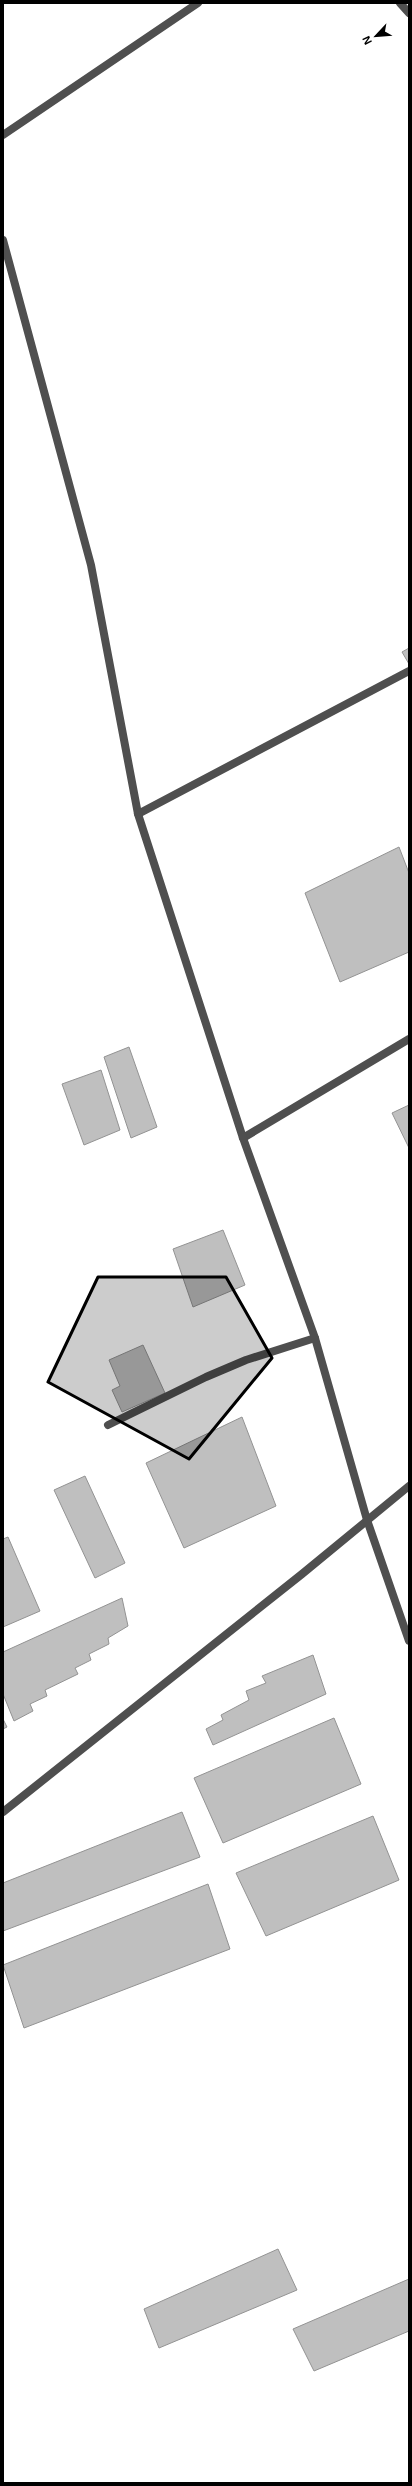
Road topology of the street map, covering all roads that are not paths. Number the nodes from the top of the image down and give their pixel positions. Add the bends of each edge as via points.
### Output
1 (198, 3) edge
2 (400, 3) edge
3 (409, 13) edge
4 (3, 135) edge
5 (3, 240) edge
6 (409, 671) edge
7 (138, 814) junction
8 (409, 1039) edge
9 (243, 1138) junction
10 (315, 1338) junction
11 (108, 1425) dead end
12 (409, 1486) edge
13 (367, 1520) junction
14 (409, 1640) edge
15 (3, 1812) edge

1 - 4 street
2 - 3 street
5 - 7 street via 91,565
6 - 7 street
7 - 9 street
8 - 9 street
9 - 10 street
10 - 11 street via 246,1360
10 - 13 street
12 - 13 street
13 - 14 street
13 - 15 street

